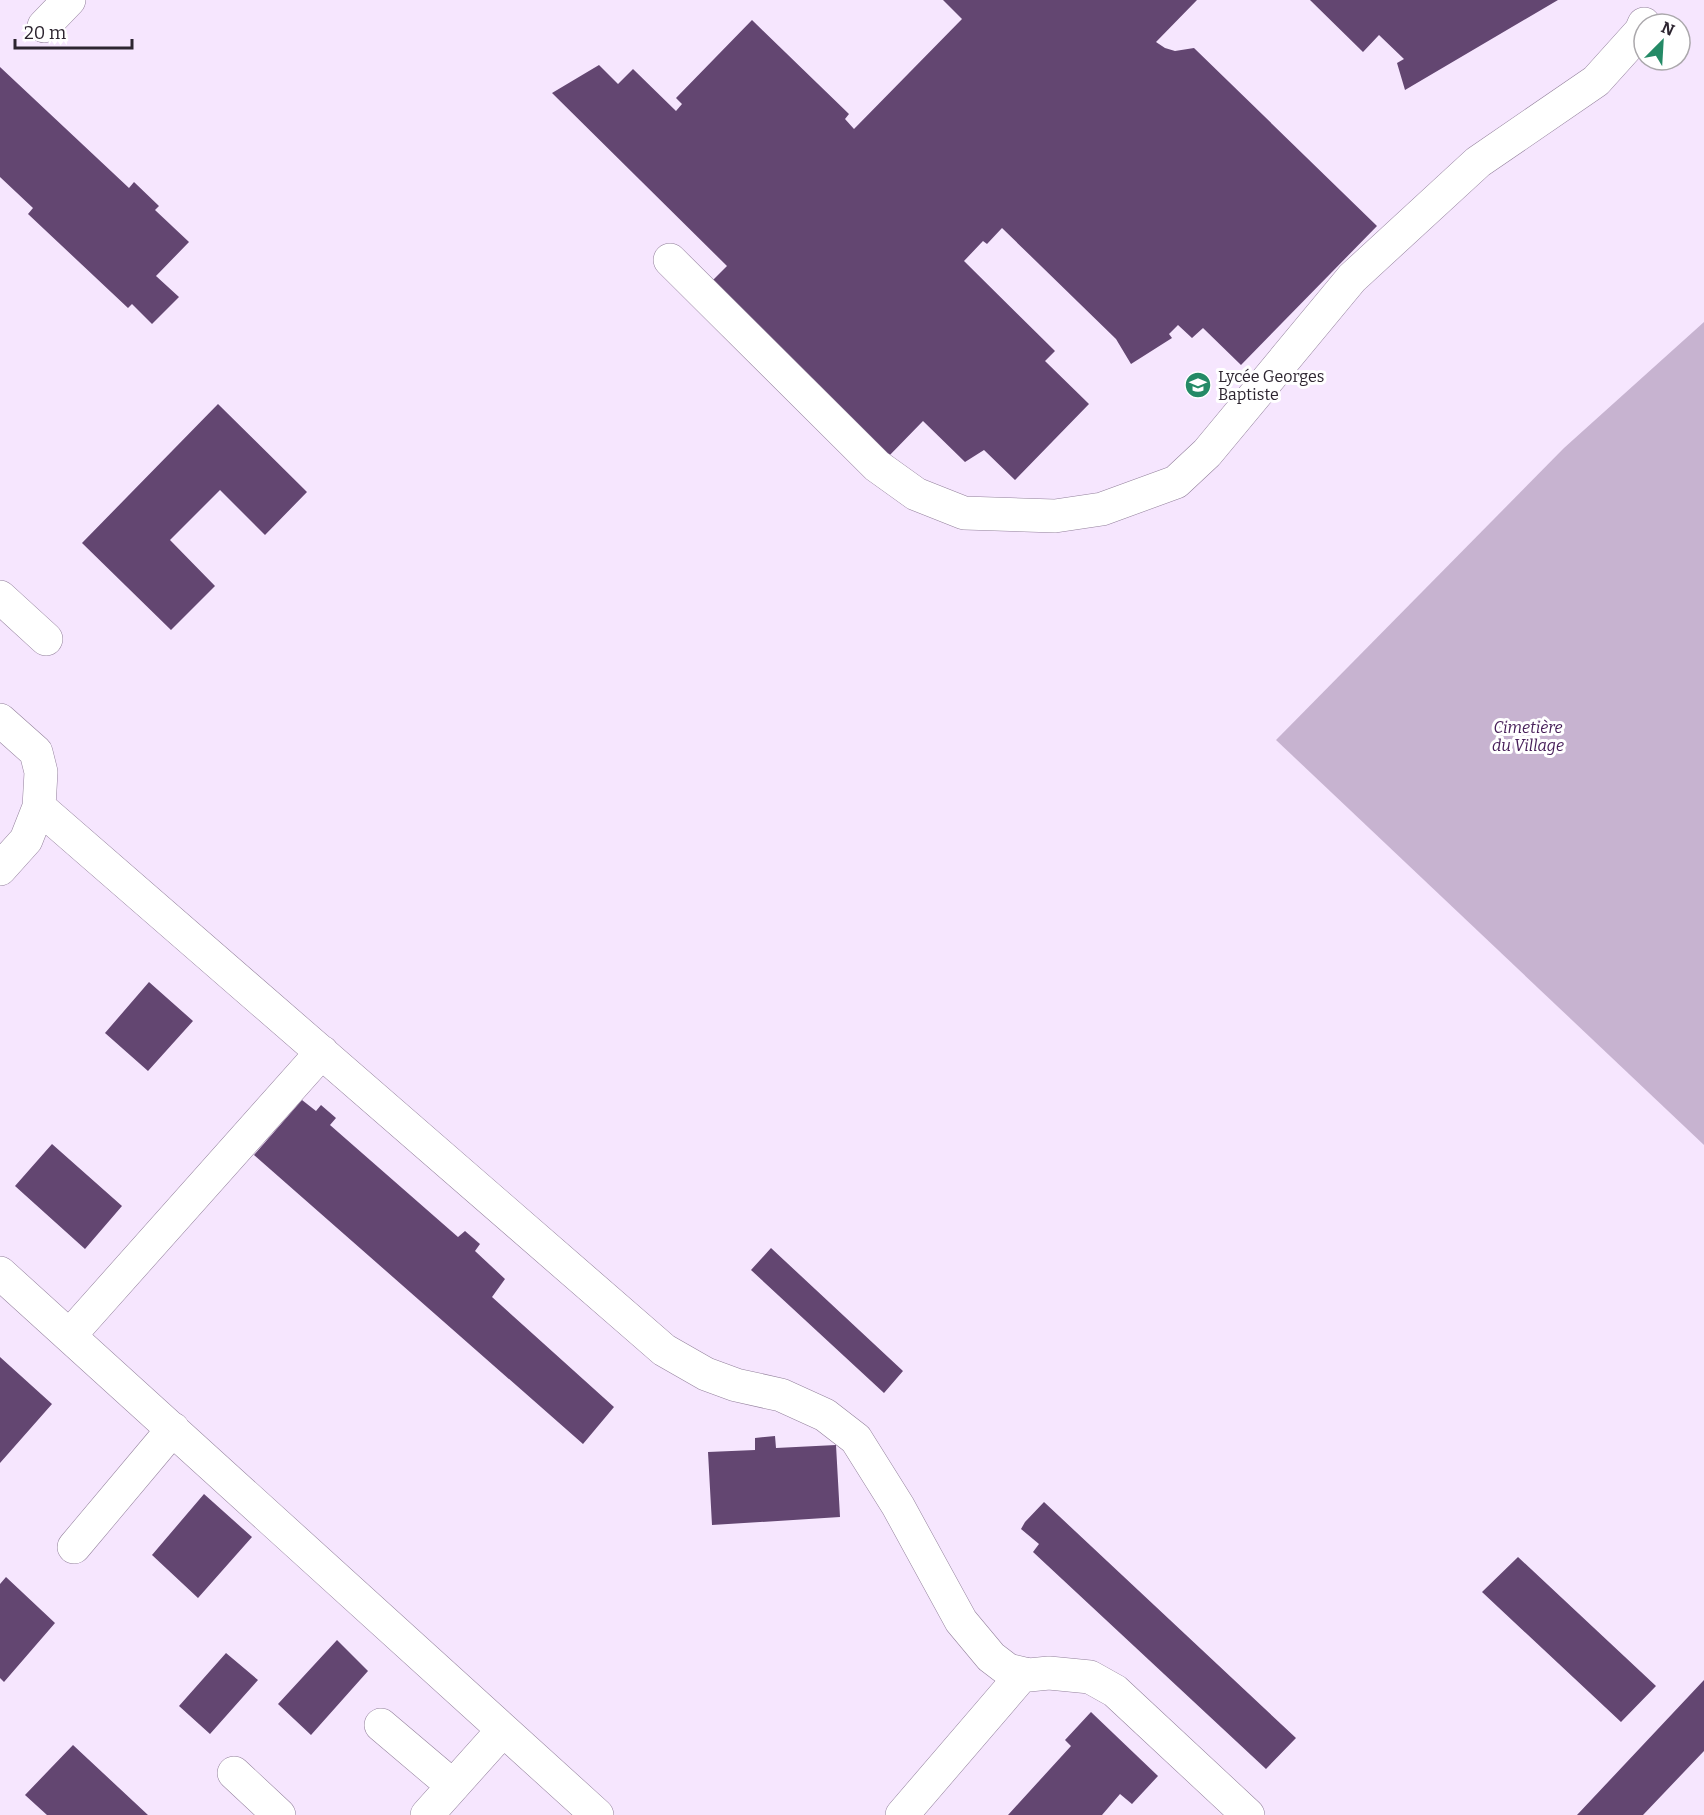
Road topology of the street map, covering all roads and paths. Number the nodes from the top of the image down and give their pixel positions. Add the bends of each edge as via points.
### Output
1 (69, 0) edge
2 (44, 26) dead end
3 (1632, 41) edge
4 (670, 260) dead end
5 (0, 597) edge
6 (46, 639) dead end
7 (0, 720) edge
8 (39, 807) junction
9 (0, 869) edge
10 (322, 1052) junction
11 (0, 1273) edge
12 (70, 1335) junction
13 (173, 1429) junction
14 (74, 1547) dead end
15 (1023, 1674) junction
16 (381, 1725) dead end
17 (503, 1730) junction
18 (234, 1773) dead end
19 (453, 1786) junction
20 (279, 1815) edge
21 (427, 1815) edge
22 (597, 1815) edge
23 (902, 1815) edge
24 (1248, 1815) edge

1 - 2 lane
3 - 4 lane via 1596,81 1478,162 1352,278 1207,453 1176,482 1102,509 1055,516 964,513 916,494 877,466
5 - 6 lane
7 - 8 lane via 36,752 41,772
8 - 9 lane via 26,840
8 - 10 lane
10 - 12 lane
10 - 15 lane via 664,1350 706,1374 781,1395 825,1415 856,1439 898,1506 961,1622 991,1657 1008,1670
11 - 12 lane
12 - 13 lane
13 - 14 lane
13 - 17 lane
15 - 23 lane
15 - 24 lane via 1090,1677 1115,1690
16 - 19 lane
17 - 19 lane
17 - 22 lane
18 - 20 lane
19 - 21 lane

